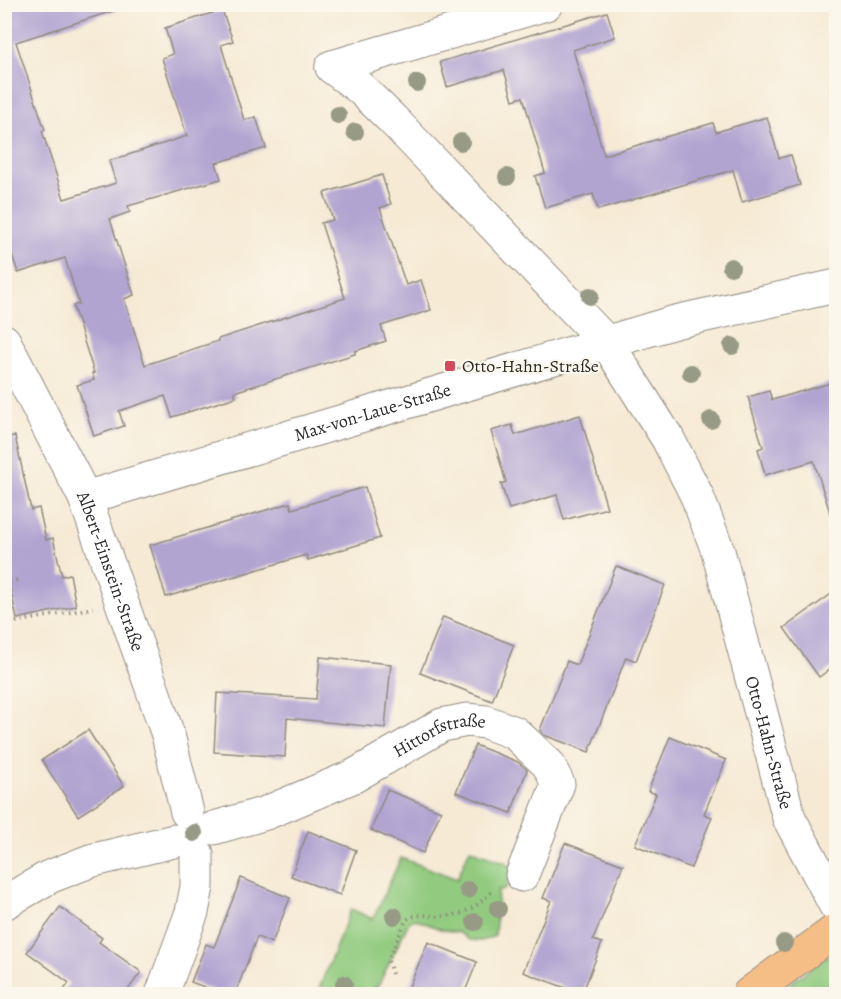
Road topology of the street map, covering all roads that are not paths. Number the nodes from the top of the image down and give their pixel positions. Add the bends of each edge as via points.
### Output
1 (546, 4) edge
2 (837, 286) edge
3 (4, 341) edge
4 (607, 343) junction
5 (85, 498) junction
6 (193, 834) junction
7 (509, 880) road end
8 (4, 903) edge
9 (837, 906) edge
10 (837, 930) edge
11 (162, 994) edge
12 (750, 994) edge

1 - 4 street, Otto-Hahn-Straße via 332,67 393,120
2 - 4 street, Max-von-Laue-Straße via 675,322
3 - 5 street, Albert-Einstein-Straße
4 - 5 street, Max-von-Laue-Straße
4 - 9 street, Otto-Hahn-Straße via 668,439 697,496 718,551 789,818
5 - 6 street, Albert-Einstein-Straße via 168,735
6 - 7 street, Hittorfstraße via 266,813 354,776 442,725 467,720 486,722 524,740 548,764 558,784
6 - 8 street via 90,861 49,877
6 - 11 street, Albert-Einstein-Straße via 198,887
10 - 12 main road

